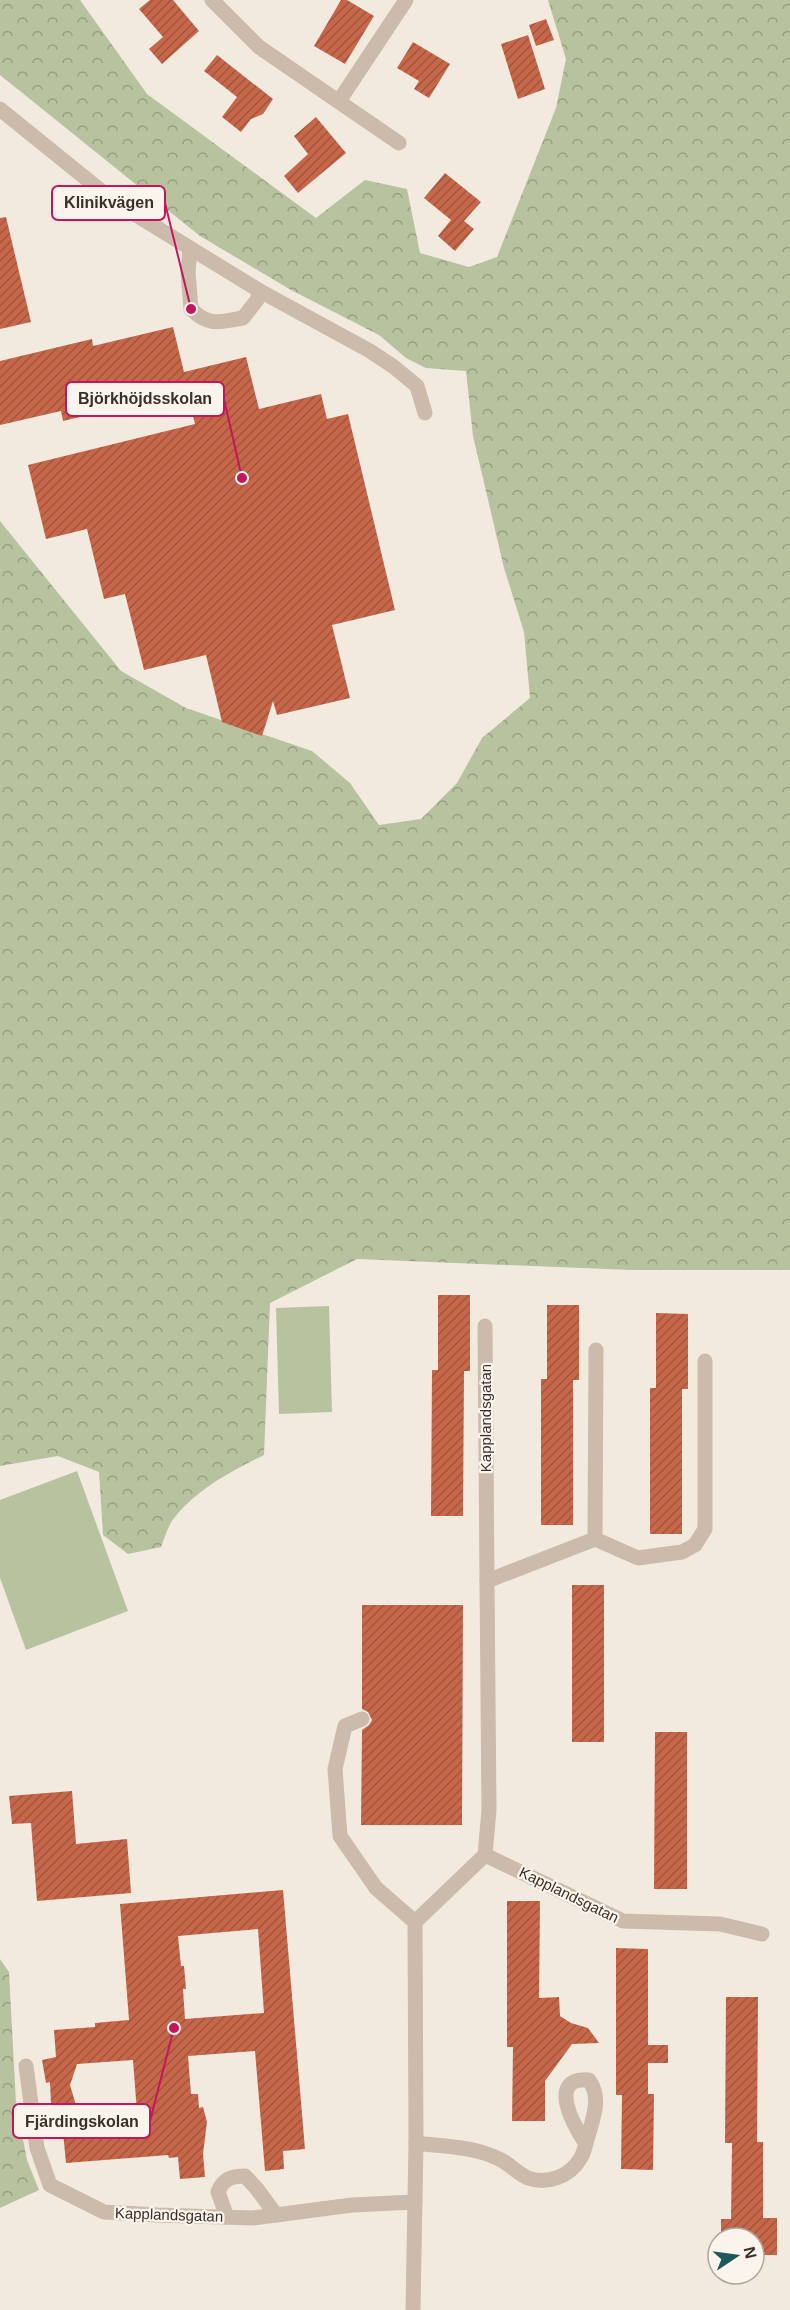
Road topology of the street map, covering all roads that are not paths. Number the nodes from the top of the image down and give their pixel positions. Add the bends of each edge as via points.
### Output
1 (212, 0) edge
2 (406, 0) edge
3 (339, 101) junction
4 (0, 109) edge
5 (399, 143) dead end
6 (190, 249) junction
7 (260, 291) junction
8 (425, 413) dead end
9 (485, 1326) dead end
10 (596, 1350) dead end
11 (705, 1361) dead end
12 (595, 1539) junction
13 (487, 1581) junction
14 (362, 1719) dead end
15 (486, 1855) junction
16 (415, 1922) junction
17 (762, 1934) dead end
18 (26, 2066) dead end
19 (416, 2143) junction
20 (586, 2144) dead end
21 (415, 2202) junction
22 (276, 2215) junction
23 (227, 2217) junction
24 (413, 2310) edge

1 - 3 street via 259,47
2 - 3 street
3 - 5 street
4 - 6 street via 115,202
6 - 7 street
6 - 7 street via 191,309 201,319 217,323 243,318
7 - 8 street via 407,376 417,386
9 - 13 street, Kapplandsgatan
10 - 12 street
11 - 12 street via 705,1529 695,1545 682,1552 638,1558
12 - 13 street
13 - 15 street, Kapplandsgatan
14 - 16 street via 345,1726 335,1769 340,1836 376,1888
15 - 16 street
15 - 17 street, Kapplandsgatan via 623,1922 720,1924
16 - 19 street
18 - 23 street, Kapplandsgatan via 37,2148 50,2185 104,2212
19 - 20 street via 481,2152 502,2160 527,2178 543,2180 571,2171 582,2158
19 - 21 street
21 - 22 street, Kapplandsgatan
21 - 24 street
22 - 23 street, Kapplandsgatan
22 - 23 street via 245,2176 234,2176 221,2184 218,2192

